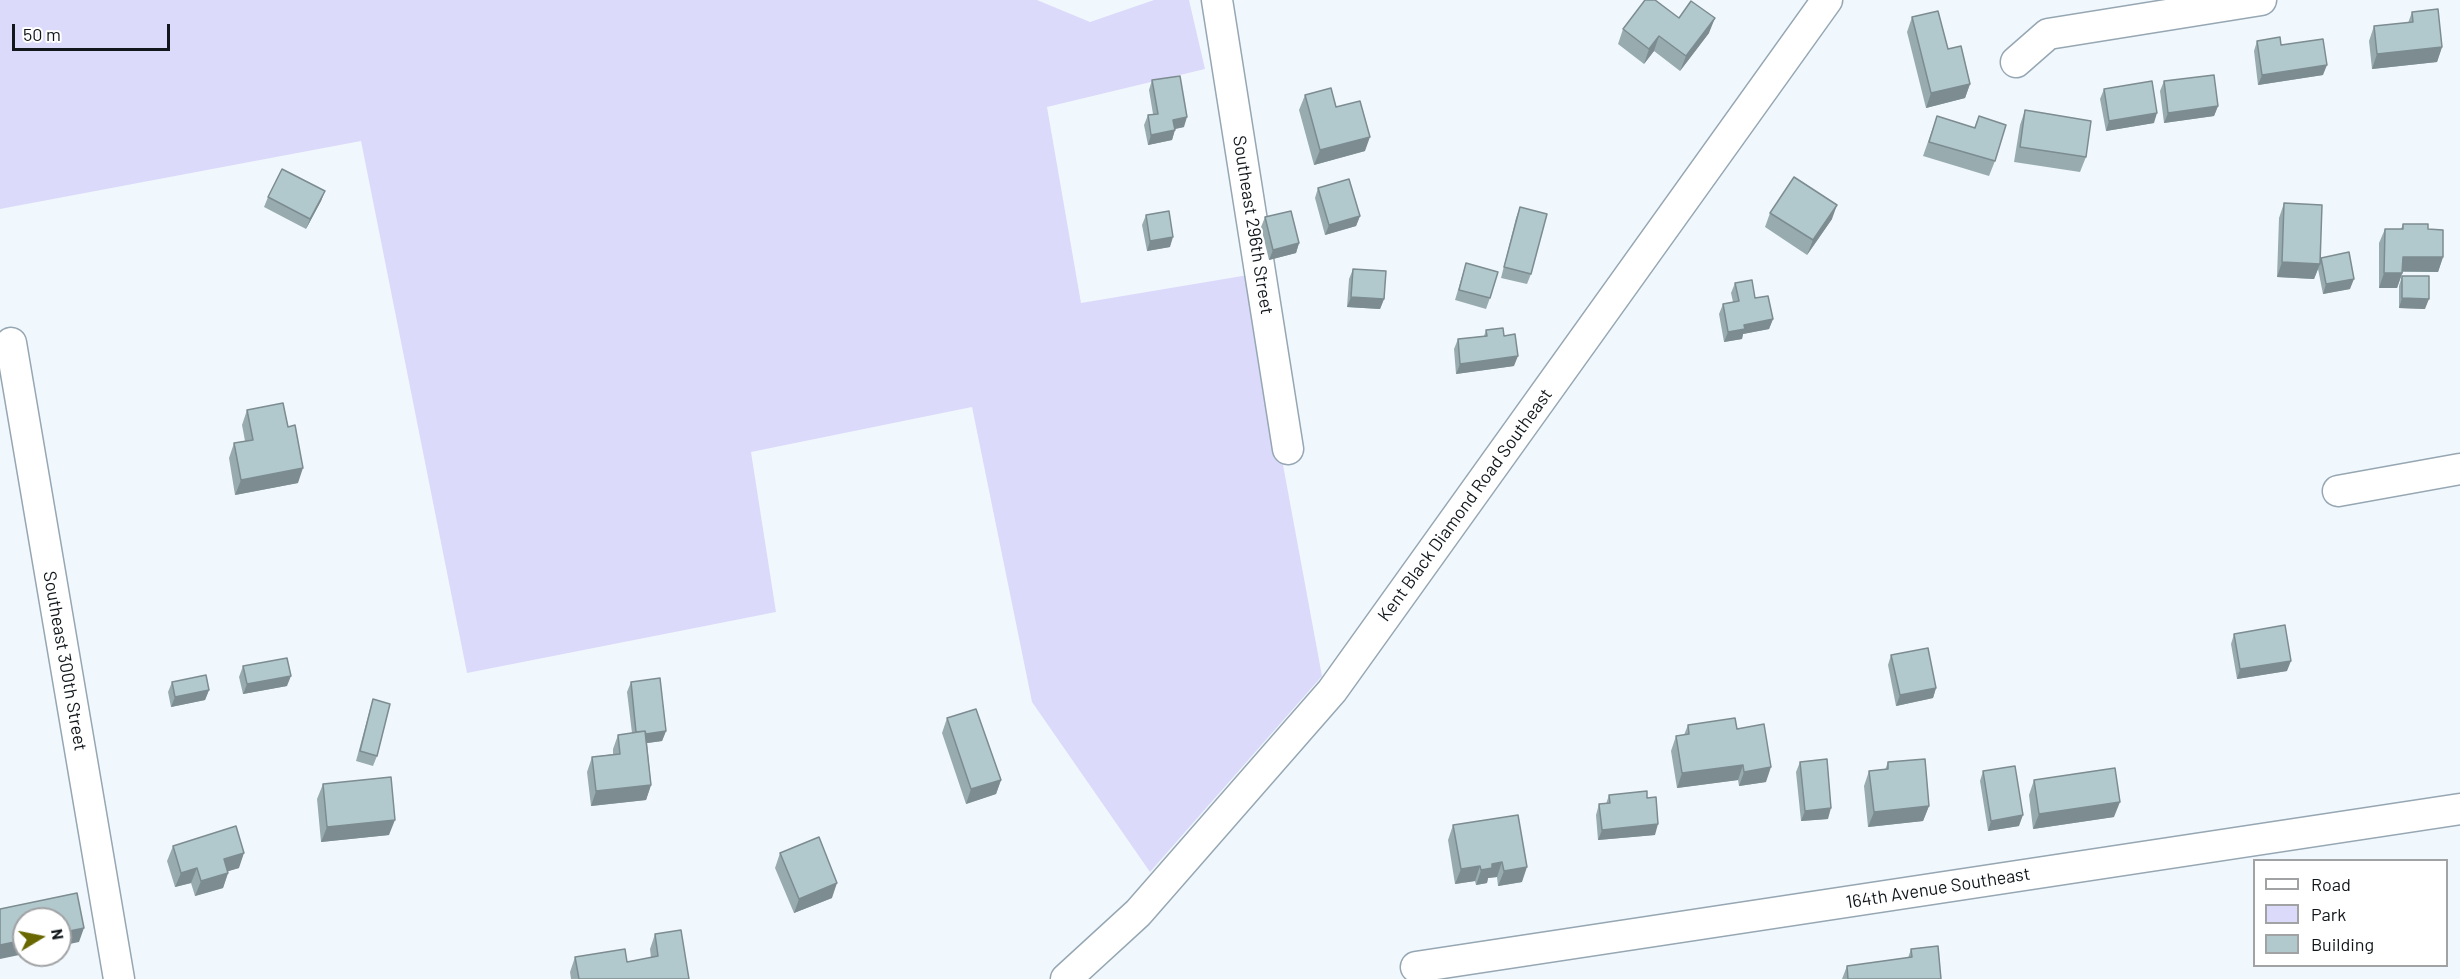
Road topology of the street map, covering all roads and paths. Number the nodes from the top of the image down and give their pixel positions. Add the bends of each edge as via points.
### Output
1 (1218, 0) edge
2 (1827, 0) edge
3 (2260, 0) edge
4 (2016, 62) dead end
5 (11, 344) dead end
6 (1288, 449) dead end
7 (2460, 469) edge
8 (2338, 491) dead end
9 (2460, 809) edge
10 (1416, 967) dead end
11 (119, 979) edge
12 (1066, 979) edge

1 - 6 street, Southeast 296th Street
2 - 12 street, Kent Black Diamond Road Southeast via 1332,691 1138,913
3 - 4 street via 2048,34
5 - 11 street, Southeast 300th Street
7 - 8 street
9 - 10 street, 164th Avenue Southeast

